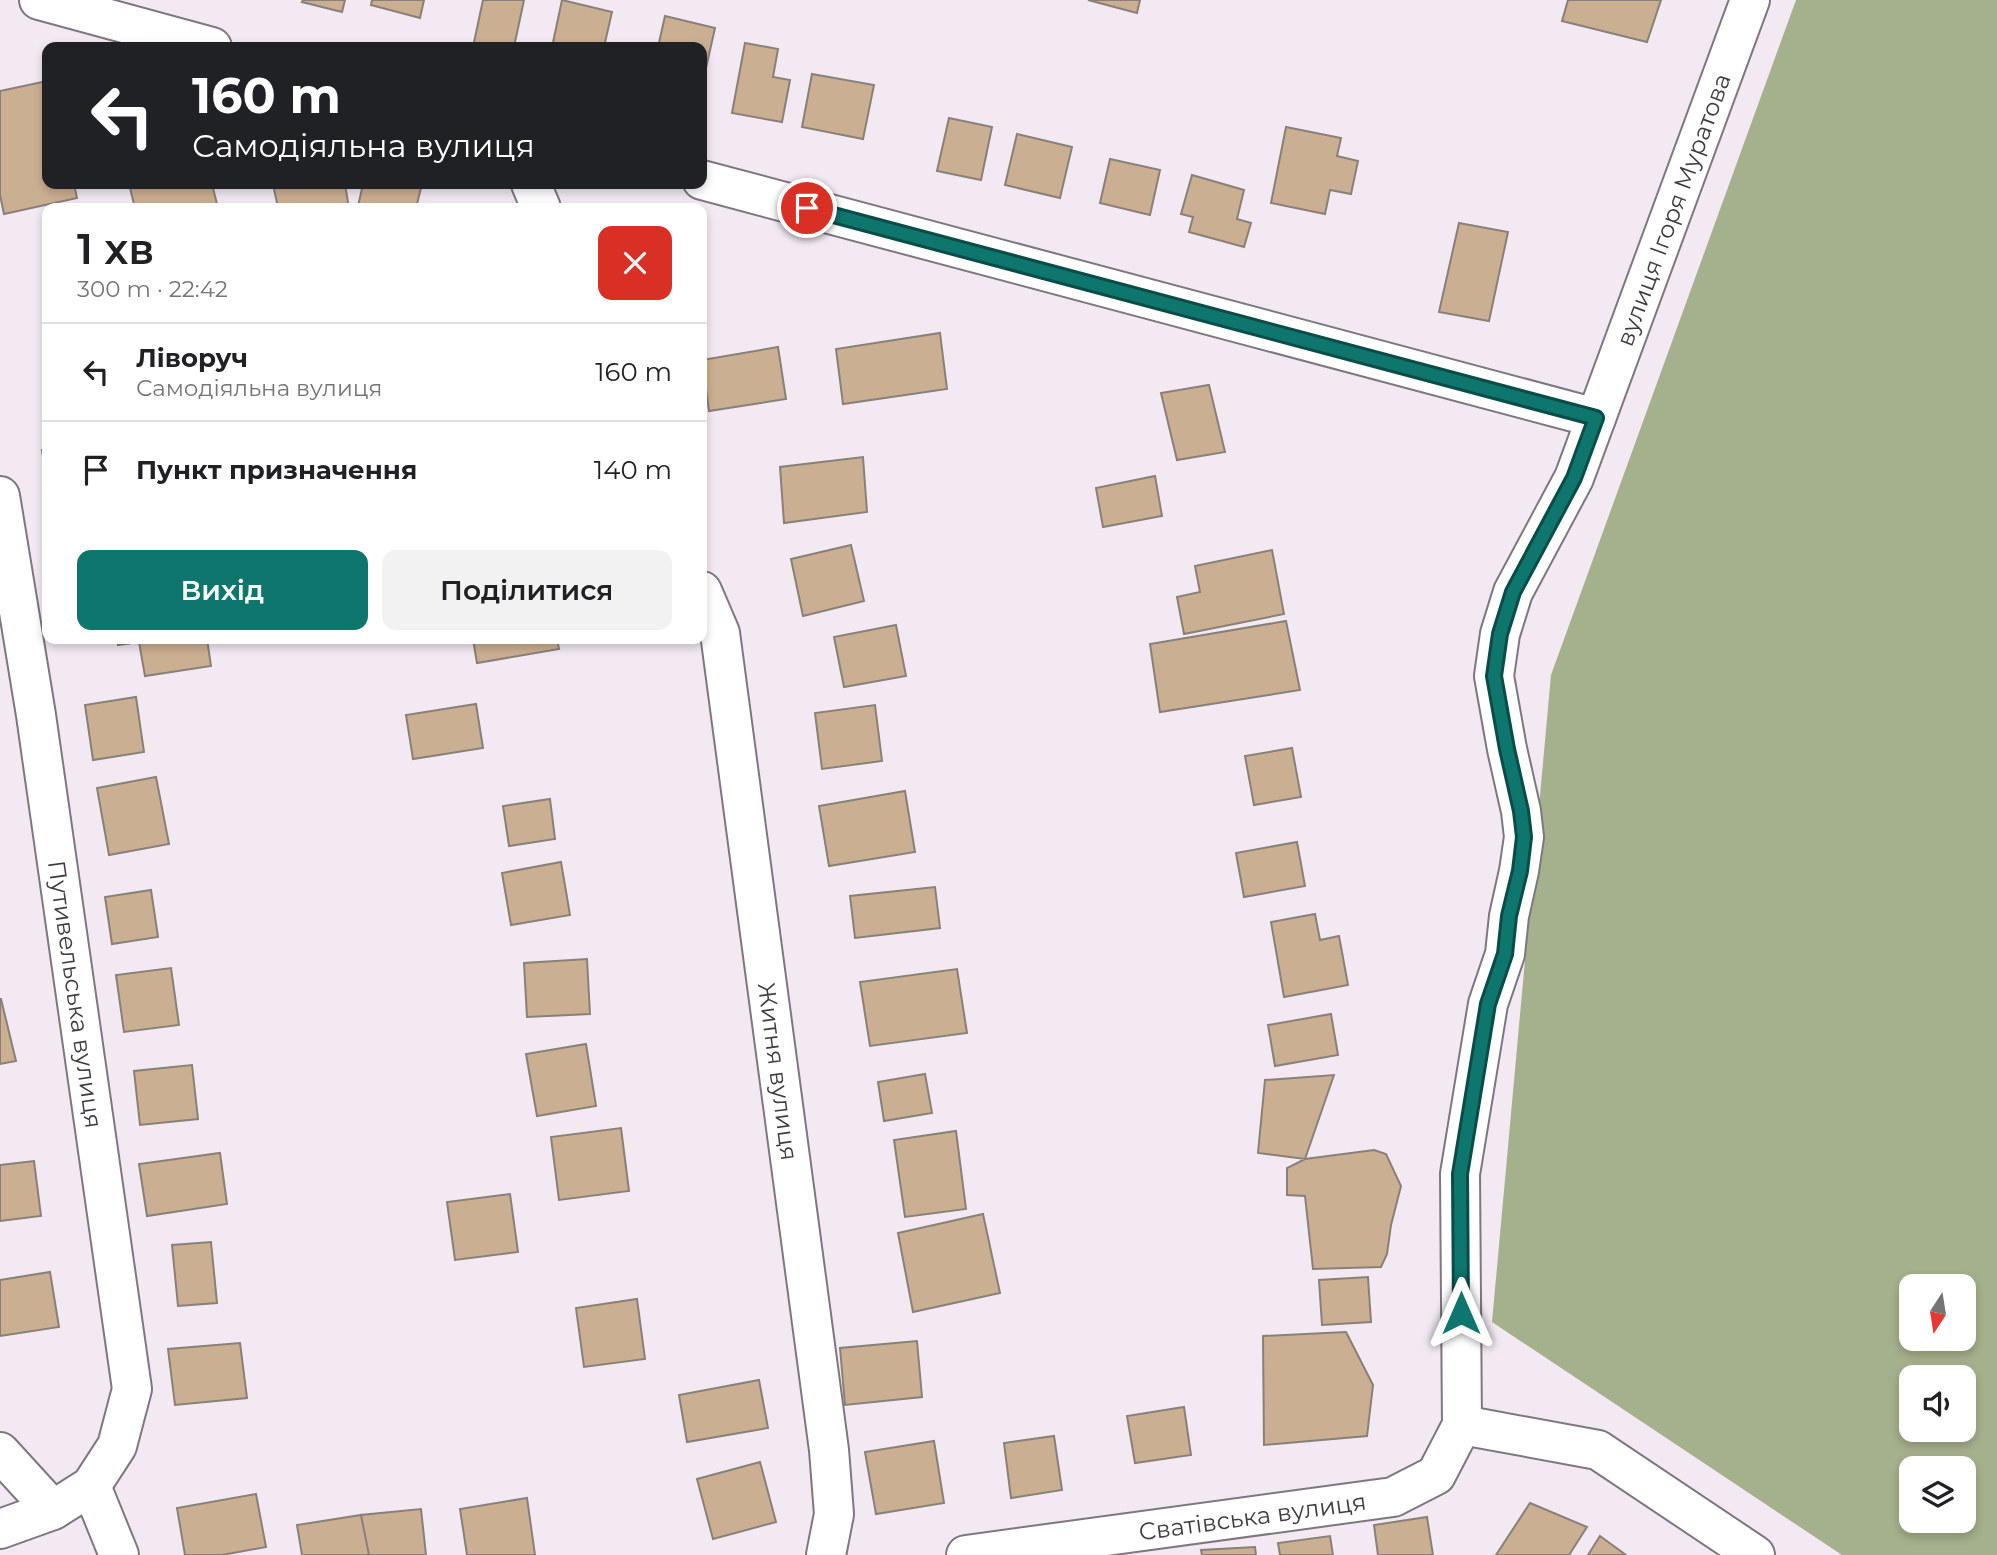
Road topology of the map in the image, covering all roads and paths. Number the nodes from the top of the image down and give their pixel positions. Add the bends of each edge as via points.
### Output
1 (38, 0) edge
2 (1750, 0) edge
3 (193, 42) edge
4 (707, 181) edge
5 (1596, 418) junction
6 (0, 496) edge
7 (707, 603) edge
8 (1462, 1425) junction
9 (0, 1451) edge
10 (92, 1486) junction
11 (53, 1510) junction
12 (0, 1529) edge
13 (119, 1555) edge
14 (826, 1555) edge
15 (966, 1555) edge
16 (1755, 1555) edge

1 - 3 street
2 - 5 street, вулиця Ігоря Муратова
4 - 5 street
5 - 8 street, вулиця Ігоря Муратова via 1574,478 1513,592 1494,676 1524,837 1505,954 1488,1004 1460,1174
6 - 10 street, Путивельська вулиця via 36,715 132,1389 117,1446
7 - 14 street, Житня вулиця via 720,633 829,1450 834,1514
8 - 15 street, Сватівська вулиця via 1436,1475 1393,1497
8 - 16 street via 1598,1451
9 - 11 street
10 - 11 street
10 - 13 street
11 - 12 street

